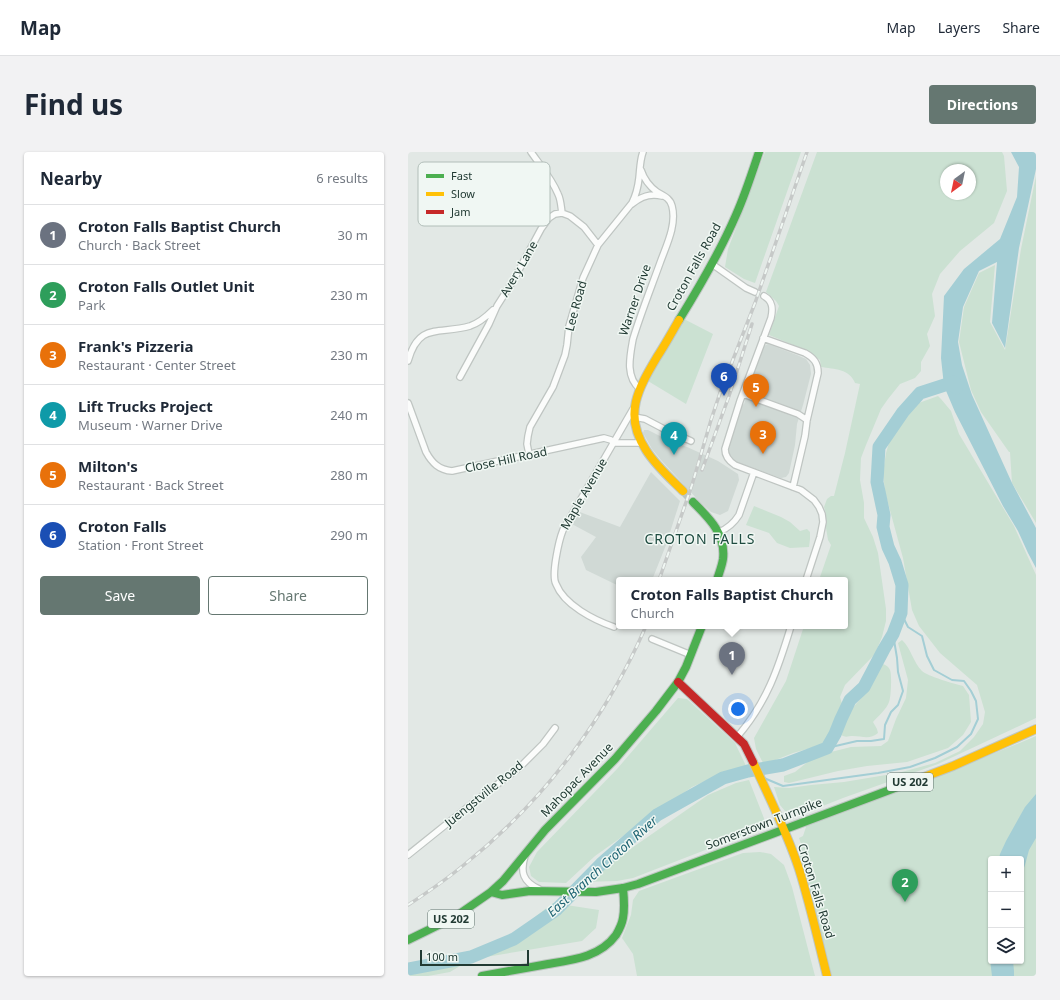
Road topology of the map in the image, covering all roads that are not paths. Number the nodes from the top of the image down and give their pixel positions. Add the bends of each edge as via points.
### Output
1 (530, 152) edge
2 (759, 152) edge
3 (642, 154) edge
4 (537, 162) edge
5 (641, 165) junction
6 (550, 180) edge
7 (666, 196) junction
8 (627, 209) junction
9 (562, 213) junction
10 (550, 217) edge
11 (543, 226) edge
12 (598, 245) junction
13 (712, 264) junction
14 (755, 292) dead end
15 (764, 296) dead end
16 (497, 306) junction
17 (763, 338) junction
18 (408, 362) edge
19 (460, 377) dead end
20 (640, 389) junction
21 (743, 394) junction
22 (408, 403) edge
23 (634, 407) junction
24 (634, 417) junction
25 (807, 420) junction
26 (691, 440) dead end
27 (613, 443) junction
28 (642, 443) junction
29 (529, 454) junction
30 (754, 472) junction
31 (793, 487) junction
32 (683, 491) tunnel mouth
33 (693, 502) tunnel mouth
34 (719, 532) junction
35 (718, 577) edge
36 (807, 577) edge
37 (614, 627) dead end
38 (701, 629) edge
39 (790, 629) edge
40 (652, 639) dead end
41 (691, 655) junction
42 (678, 682) junction
43 (555, 728) dead end
44 (1036, 729) edge
45 (737, 737) junction
46 (783, 830) junction
47 (526, 854) junction
48 (408, 855) edge
49 (623, 888) junction
50 (547, 891) junction
51 (491, 892) junction
52 (408, 940) edge
53 (482, 976) edge
54 (827, 976) edge

1 - 4 street
2 - 13 main road, Croton Falls Road via 735,218
3 - 5 street
5 - 7 street via 646,181
5 - 8 street, Lee Road via 635,196
6 - 9 street via 559,195
7 - 8 street via 643,197
7 - 20 street, Warner Drive via 672,206 671,228 637,325 631,353 630,372 632,380
8 - 12 street, Lee Road
9 - 10 street, Avery Lane
9 - 12 street via 584,227
11 - 16 street, Avery Lane
12 - 29 street, Lee Road via 580,288 562,364 553,387 530,427 527,444
13 - 14 street
13 - 20 main road, Croton Falls Road
15 - 17 street via 770,300 772,312
16 - 18 street via 472,325 429,332 420,337
16 - 19 street, Avery Lane
17 - 21 street
17 - 25 street via 805,353 816,362 818,372
20 - 23 main road
21 - 25 street via 798,414
21 - 30 street via 725,453 735,465
22 - 29 street, Close Hill Road via 426,452 435,464 446,470 452,471
23 - 24 main road
23 - 27 street, Maple Avenue
24 - 26 street via 645,419 664,430
24 - 28 main road
25 - 31 street
27 - 28 street, Close Hill Road
27 - 29 street, Close Hill Road via 604,438
27 - 37 street, Maple Avenue via 563,530 554,579 561,593 576,607 594,619
28 - 32 main road via 656,464
30 - 31 street
30 - 34 street via 750,491 739,515 730,526
31 - 36 street via 814,500 822,514 820,537
33 - 34 main road
34 - 35 main road via 723,540 723,559
38 - 41 main road, Mahopac Avenue
39 - 45 street via 770,687
40 - 41 street
41 - 42 main road, Mahopac Avenue
42 - 45 main road, Croton Falls Road
42 - 47 main road, Mahopac Avenue via 634,738
43 - 48 street, Juengstville Road via 520,767
44 - 46 main road, Somerstown Turnpike / US 202 via 953,766
45 - 46 main road, Croton Falls Road via 748,752
46 - 49 main road, Somerstown Turnpike / US 202 via 654,879
46 - 54 main road, Croton Falls Road via 804,884
47 - 50 street via 522,869 527,882 531,886
47 - 51 main road, Mahopac Avenue
49 - 50 main road, Somerstown Turnpike / US 202 via 609,891
49 - 53 main road via 623,921 615,936 602,949 575,959
50 - 51 main road, Somerstown Turnpike / US 202 via 502,895
51 - 52 main road, US 202 via 455,917

